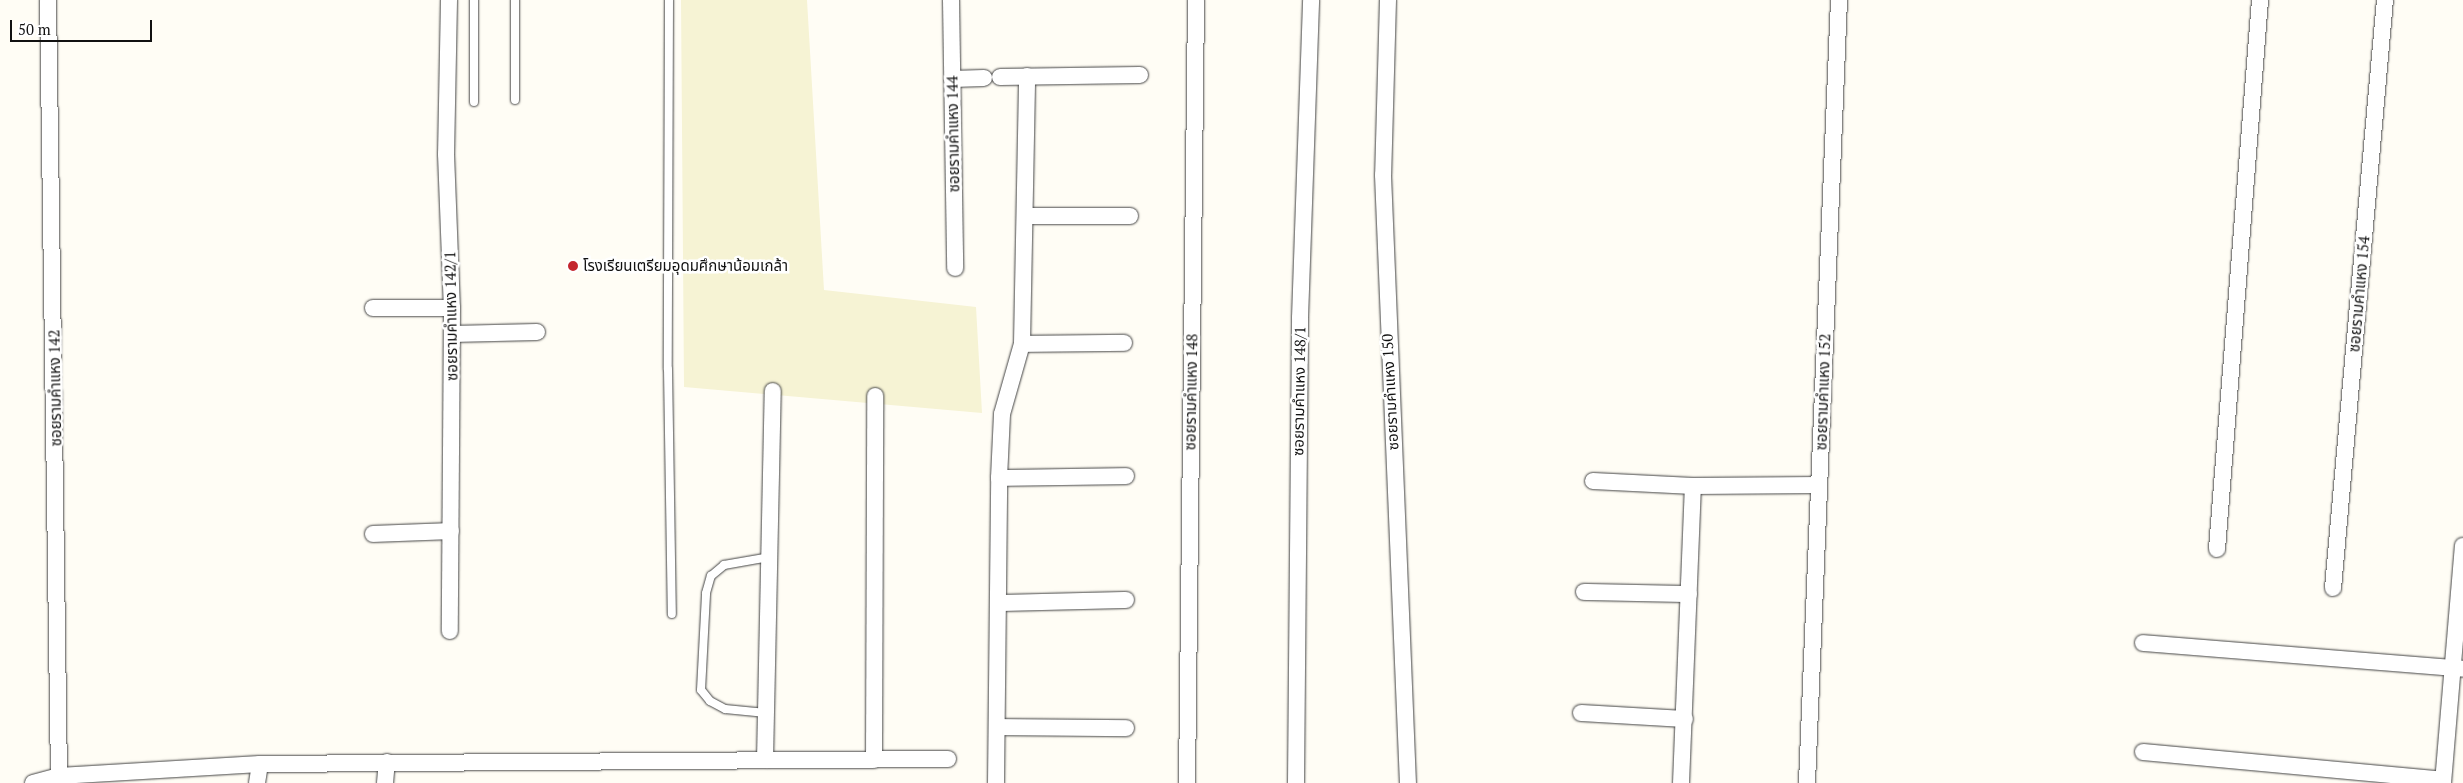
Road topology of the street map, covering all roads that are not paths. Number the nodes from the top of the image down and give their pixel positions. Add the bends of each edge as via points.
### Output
1 (48, 0) edge
2 (449, 0) edge
3 (474, 0) edge
4 (515, 0) edge
5 (669, 0) edge
6 (951, 0) edge
7 (1196, 0) edge
8 (1311, 0) edge
9 (1388, 0) edge
10 (1839, 0) edge
11 (2260, 0) edge
12 (2385, 0) edge
13 (1140, 75) dead end
14 (1027, 76) junction
15 (952, 78) junction
16 (515, 100) dead end
17 (474, 102) dead end
18 (1026, 216) junction
19 (1130, 216) dead end
20 (955, 268) dead end
21 (373, 308) dead end
22 (452, 308) junction
23 (537, 332) dead end
24 (452, 334) junction
25 (1124, 343) dead end
26 (1022, 344) junction
27 (773, 390) dead end
28 (875, 396) dead end
29 (1126, 476) dead end
30 (999, 478) junction
31 (1593, 480) dead end
32 (1819, 485) junction
33 (1693, 486) junction
34 (451, 531) junction
35 (373, 534) dead end
36 (2463, 546) edge
37 (2217, 549) dead end
38 (770, 557) junction
39 (2333, 588) dead end
40 (1584, 592) dead end
41 (1689, 594) junction
42 (1126, 600) dead end
43 (999, 602) junction
44 (672, 614) dead end
45 (450, 631) dead end
46 (2143, 643) dead end
47 (2458, 668) edge
48 (1581, 713) dead end
49 (766, 714) junction
50 (1685, 719) junction
51 (999, 727) junction
52 (1126, 728) dead end
53 (2143, 752) dead end
54 (948, 759) dead end
55 (765, 760) junction
56 (874, 760) junction
57 (387, 762) junction
58 (260, 764) junction
59 (59, 776) junction
60 (146, 777) edge
61 (2443, 781) edge
62 (33, 783) edge
63 (257, 783) edge
64 (384, 783) edge
65 (996, 783) edge
66 (1187, 783) edge
67 (1296, 783) edge
68 (1408, 783) edge
69 (1681, 783) edge
70 (1807, 783) edge

1 - 59 street, ซอยรามคำแหง 142
2 - 22 street, ซอยรามคำแหง 142/1 via 446,154
3 - 17 lane
4 - 16 lane
5 - 44 lane via 668,369
6 - 15 street, ซอยรามคำแหง 144
7 - 66 street, ซอยรามคำแหง 148
8 - 67 street, ซอยรามคำแหง 148/1 via 1300,318
9 - 68 street, ซอยรามคำแหง 150 via 1382,176
10 - 32 street, ซอยรามคำแหง 152
11 - 37 street
12 - 39 street, ซอยรามคำแหง 154
13 - 14 street
14 - 15 street
14 - 18 street
15 - 20 street, ซอยรามคำแหง 144
18 - 19 street
18 - 26 street
21 - 22 street
22 - 24 street, ซอยรามคำแหง 142/1
23 - 24 street
24 - 34 street, ซอยรามคำแหง 142/1
25 - 26 street
26 - 30 street via 1002,414
27 - 38 street
28 - 56 street
29 - 30 street
30 - 43 street
31 - 33 street
32 - 33 street
32 - 70 street, ซอยรามคำแหง 152
33 - 41 street
34 - 35 street
34 - 45 street, ซอยรามคำแหง 142/1
36 - 47 street
38 - 49 street
38 - 49 lane via 724,565 711,576 706,593 701,690 710,702 725,709
40 - 41 street
41 - 50 street
42 - 43 street
43 - 51 street
46 - 47 street
47 - 61 street
48 - 50 street
49 - 55 street
50 - 69 street
51 - 52 street
51 - 65 street
53 - 61 street
54 - 56 street
55 - 56 street
55 - 57 street
57 - 58 street
57 - 64 street
58 - 60 street
58 - 63 street
59 - 60 street
59 - 62 street

